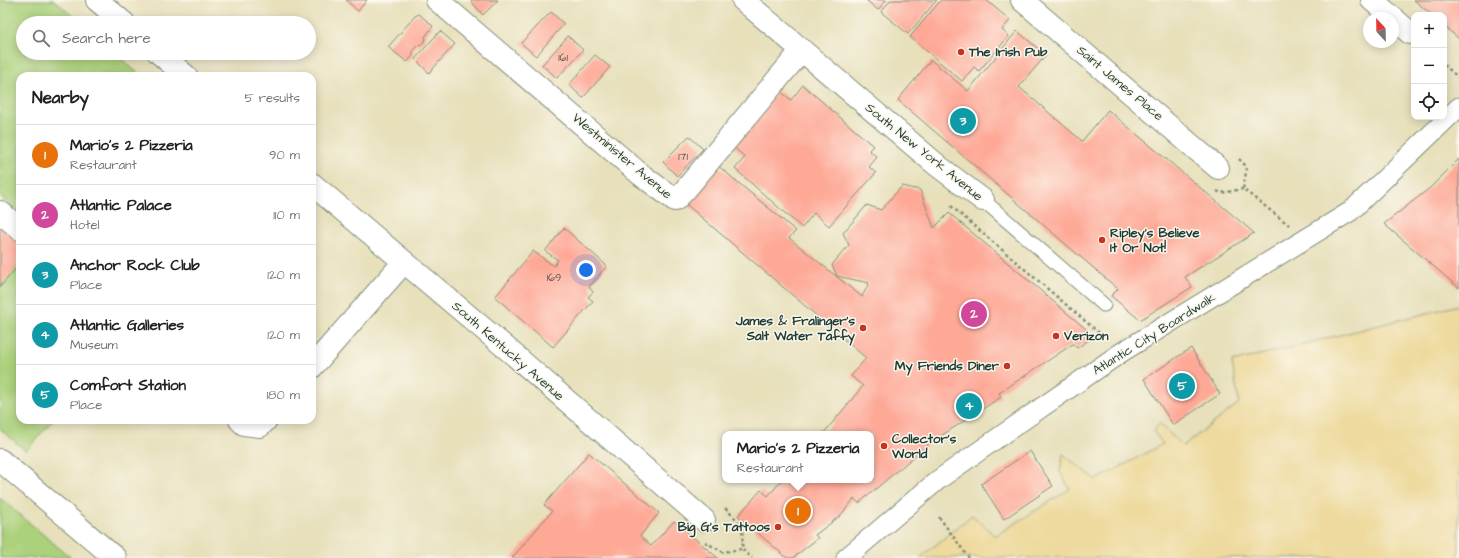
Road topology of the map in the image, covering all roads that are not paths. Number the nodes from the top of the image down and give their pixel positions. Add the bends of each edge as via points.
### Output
1 (97, 0) edge
2 (437, 0) edge
3 (743, 0) edge
4 (1022, 0) edge
5 (1372, 0) edge
6 (1386, 12) edge
7 (116, 16) edge
8 (1399, 23) edge
9 (1410, 33) dead end
10 (802, 50) junction
11 (167, 60) edge
12 (181, 72) edge
13 (1459, 107) edge
14 (1218, 168) dead end
15 (316, 187) edge
16 (983, 200) joint
17 (0, 212) edge
18 (16, 226) edge
19 (404, 262) junction
20 (1104, 306) dead end
21 (316, 362) edge
22 (244, 424) edge
23 (262, 424) edge
24 (0, 460) edge
25 (704, 520) dead end
26 (115, 558) edge
27 (846, 558) edge

1 - 7 street
2 - 10 street, Westminister Avenue via 640,174 675,200
3 - 10 street, South New York Avenue
4 - 14 street, Saint James Place
5 - 6 street
8 - 9 street
10 - 16 street, South New York Avenue via 938,166
11 - 12 street
13 - 27 street, Atlantic City Boardwalk via 1351,211 1122,352 938,480
15 - 19 street, South Kentucky Avenue
16 - 20 lane, South New York Avenue
17 - 18 street
19 - 21 street
19 - 25 street, South Kentucky Avenue
22 - 23 street
24 - 26 street

